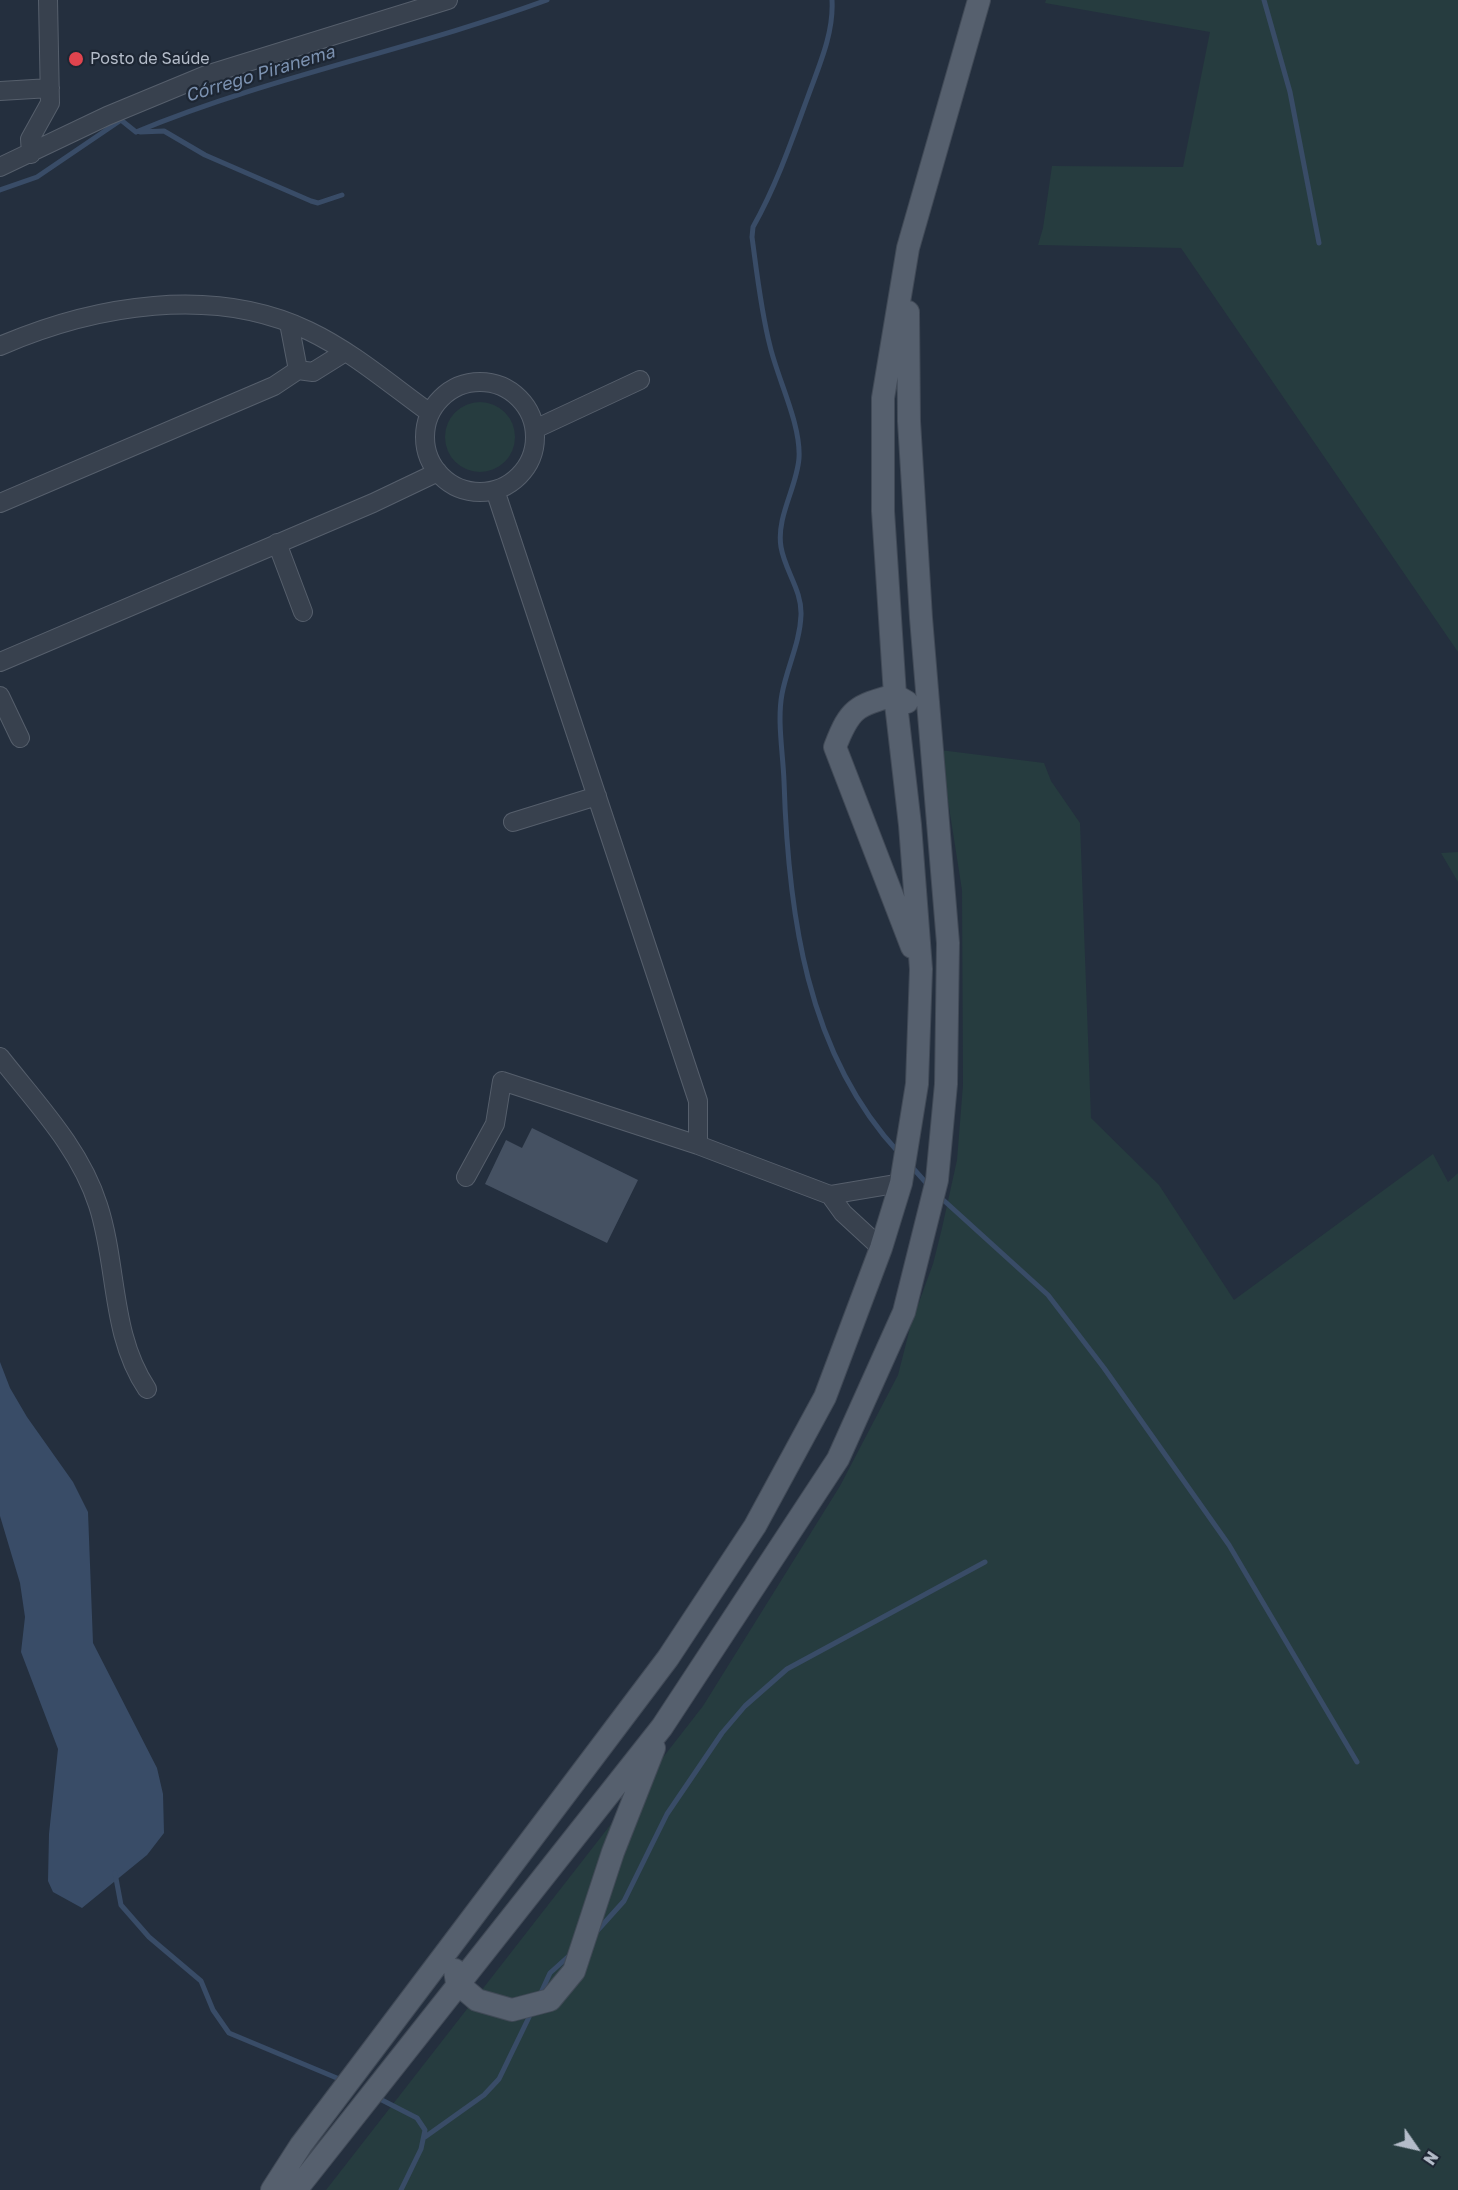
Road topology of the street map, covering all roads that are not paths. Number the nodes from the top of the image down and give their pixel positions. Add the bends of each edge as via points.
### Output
1 (48, 0) edge
2 (448, 0) edge
3 (978, 4) edge
4 (50, 88) junction
5 (0, 91) edge
6 (31, 154) junction
7 (0, 167) edge
8 (908, 249) junction
9 (290, 323) junction
10 (0, 346) edge
11 (345, 352) junction
12 (298, 370) junction
13 (640, 381) dead end
14 (430, 413) junction
15 (535, 429) junction
16 (438, 472) junction
17 (495, 490) junction
18 (0, 502) edge
19 (278, 543) junction
20 (303, 612) dead end
21 (0, 662) edge
22 (895, 695) junction
23 (0, 696) edge
24 (20, 738) dead end
25 (597, 796) junction
26 (513, 822) dead end
27 (938, 822) junction
28 (921, 969) junction
29 (0, 1057) edge
30 (698, 1145) junction
31 (466, 1177) dead end
32 (901, 1183) junction
33 (831, 1195) junction
34 (881, 1248) junction
35 (147, 1389) dead end
36 (662, 1727) junction
37 (548, 1819) junction
38 (457, 1983) junction
39 (272, 2190) edge
40 (296, 2190) edge

1 - 4 street
2 - 6 street via 206,75 107,116
3 - 8 main road
4 - 5 street
4 - 6 street via 50,103 30,139
6 - 7 street
8 - 22 main road via 883,398 883,511
8 - 27 main road via 909,421
9 - 10 street via 214,305 144,307 64,323
9 - 11 street
9 - 12 street
11 - 12 street via 313,372
11 - 14 street
12 - 18 street via 274,386
13 - 15 street
14 - 15 street via 452,389 481,381 511,390 531,414
14 - 16 street via 425,444
15 - 17 street via 535,445 522,474
16 - 17 street via 464,490
16 - 19 street
17 - 25 street
19 - 20 street
19 - 21 street
22 - 27 main road via 908,702
22 - 28 main road
22 - 28 main road via 861,704 844,725 835,747
23 - 24 street
25 - 26 street
25 - 30 street via 698,1101
27 - 36 main road via 948,943 946,1084 937,1180 904,1312 838,1459
28 - 32 main road via 917,1084
29 - 35 street via 78,1158 89,1180 111,1254 123,1340
30 - 31 street via 502,1081 495,1124
30 - 33 street
32 - 33 street
32 - 34 main road
33 - 34 street via 843,1213
34 - 37 main road via 825,1397 755,1526 668,1658
36 - 38 main road
36 - 38 main road via 613,1852 574,1971 550,2000 512,2010 477,2000
37 - 38 main road via 459,1954 454,1969
37 - 39 main road via 301,2145
38 - 40 main road

